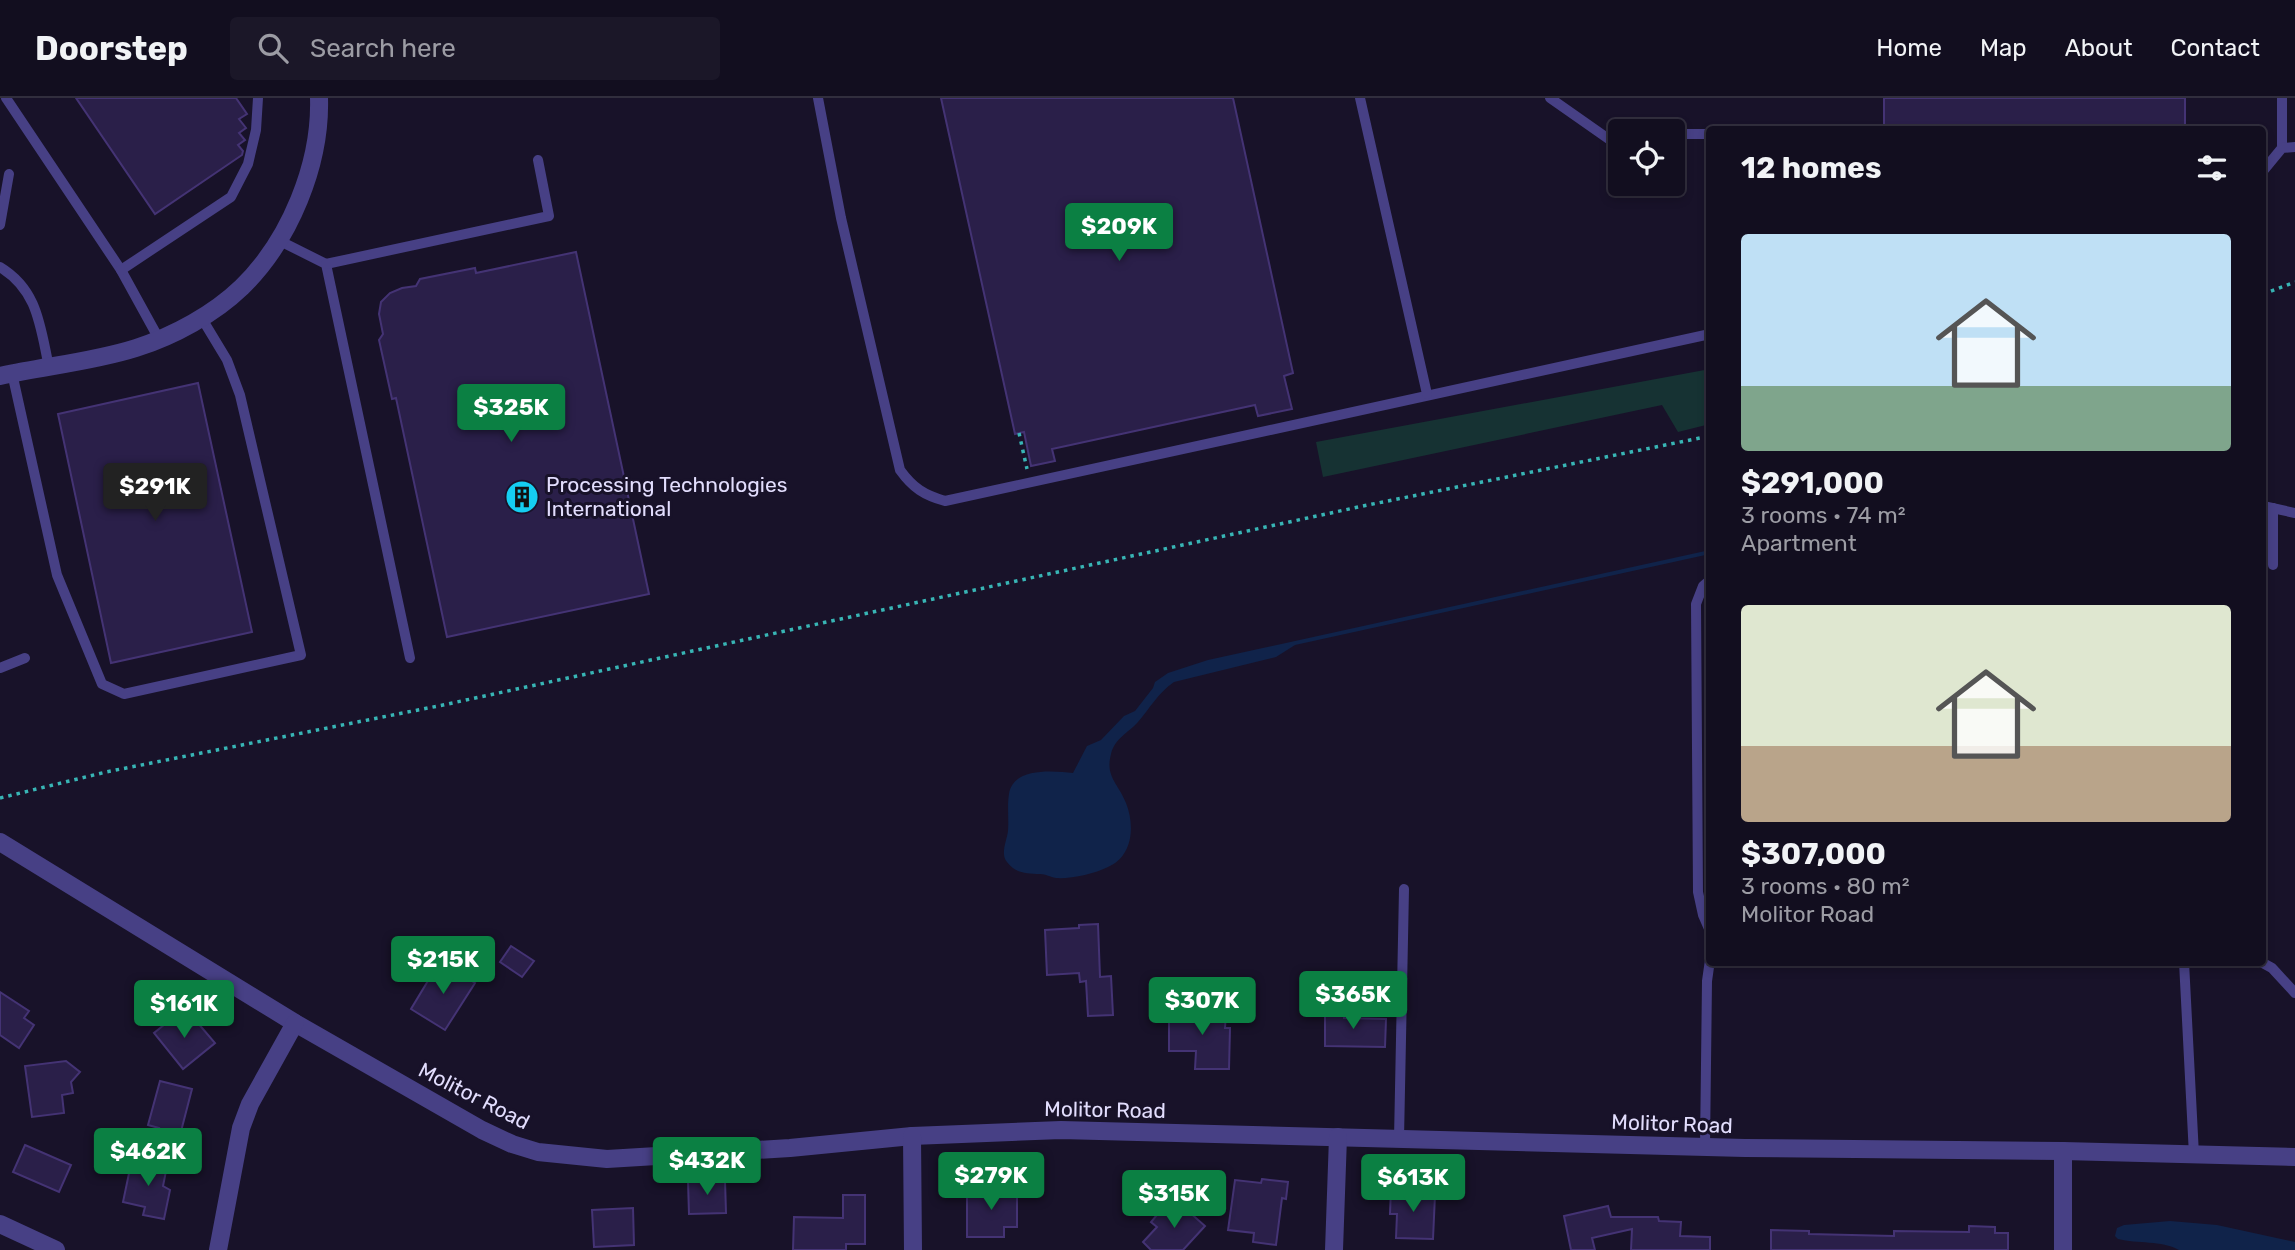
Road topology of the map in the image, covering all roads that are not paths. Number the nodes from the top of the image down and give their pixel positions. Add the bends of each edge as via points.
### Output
1 (6, 98) edge
2 (258, 98) edge
3 (319, 98) edge
4 (818, 98) edge
5 (1360, 98) edge
6 (1550, 98) edge
7 (2282, 98) edge
8 (1685, 134) edge
9 (1706, 134) edge
10 (1608, 139) edge
11 (2295, 147) edge
12 (2282, 148) junction
13 (538, 160) dead end
14 (2266, 167) edge
15 (9, 174) dead end
16 (0, 225) edge
17 (278, 240) junction
18 (326, 264) junction
19 (0, 267) edge
20 (121, 270) junction
21 (201, 317) junction
22 (1706, 335) edge
23 (159, 339) junction
24 (49, 367) junction
25 (6, 375) edge
26 (1427, 394) junction
27 (2268, 508) edge
28 (2295, 513) edge
29 (2273, 565) dead end
30 (1706, 583) edge
31 (25, 658) dead end
32 (410, 658) dead end
33 (0, 668) edge
34 (0, 842) edge
35 (1404, 889) dead end
36 (1706, 922) edge
37 (2266, 965) edge
38 (1709, 966) edge
39 (2184, 966) edge
40 (2295, 993) edge
41 (295, 1023) junction
42 (912, 1136) junction
43 (1338, 1137) junction
44 (1399, 1139) junction
45 (1705, 1147) junction
46 (2063, 1151) junction
47 (2194, 1155) junction
48 (2295, 1157) edge
49 (0, 1224) edge
50 (56, 1250) edge
51 (218, 1250) edge
52 (913, 1250) edge
53 (1334, 1250) edge
54 (2063, 1250) edge

1 - 20 lane
2 - 20 lane via 248,164 231,197
3 - 17 street via 320,122 308,174
4 - 26 lane via 900,470 924,495 945,501 962,499
5 - 26 lane
6 - 10 lane
7 - 12 lane
8 - 9 lane
11 - 12 lane
12 - 14 lane
13 - 18 lane via 549,216
15 - 16 lane
17 - 18 lane
17 - 21 street via 242,287
18 - 32 lane
19 - 24 lane via 26,289
20 - 23 lane
21 - 23 street
21 - 25 lane via 227,360 240,395 301,655 124,694 102,684 57,575
22 - 26 lane
23 - 24 street
24 - 25 street
27 - 28 lane
27 - 29 lane
30 - 36 lane via 1696,604 1695,692 1698,892
31 - 33 lane
34 - 41 street, Molitor Road
35 - 44 lane
37 - 40 lane
38 - 45 lane
39 - 47 lane
41 - 42 street, Molitor Road via 482,1130 538,1152 643,1158
41 - 51 street via 241,1128
42 - 43 street, Molitor Road via 1061,1130
42 - 52 street
43 - 44 street, Molitor Road
43 - 53 street
44 - 45 street, Molitor Road
45 - 46 street, Molitor Road
46 - 47 street, Molitor Road
46 - 54 street
47 - 48 street, Molitor Road
49 - 50 street

